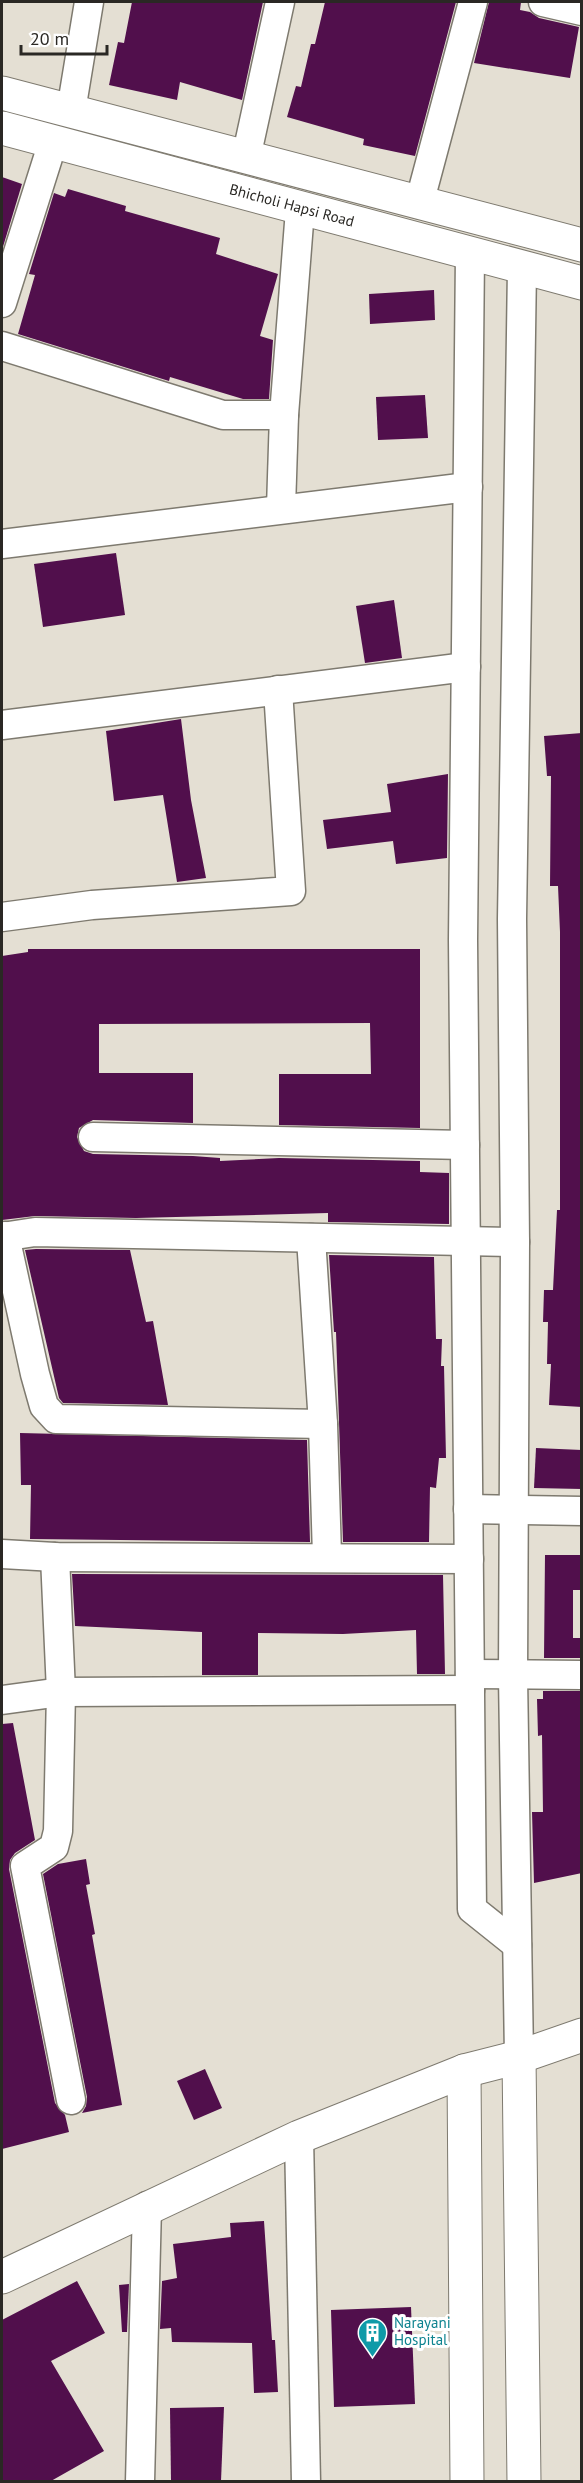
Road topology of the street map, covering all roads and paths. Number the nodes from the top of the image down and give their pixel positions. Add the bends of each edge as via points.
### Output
1 (88, 2) edge
2 (280, 2) edge
3 (473, 2) edge
4 (543, 2) edge
5 (582, 11) edge
6 (2, 93) edge
7 (71, 111) junction
8 (2, 128) edge
9 (53, 142) junction
10 (246, 158) junction
11 (418, 204) junction
12 (300, 210) junction
13 (582, 245) edge
14 (470, 254) junction
15 (522, 268) junction
16 (582, 283) edge
17 (2, 303) edge
18 (2, 346) edge
19 (284, 415) junction
20 (468, 486) junction
21 (281, 508) junction
22 (2, 544) edge
23 (466, 667) junction
24 (278, 690) junction
25 (2, 725) edge
26 (2, 916) edge
27 (93, 1137) dead end
28 (465, 1145) junction
29 (3, 1237) edge
30 (310, 1238) junction
31 (466, 1241) junction
32 (515, 1242) junction
33 (323, 1424) junction
34 (468, 1509) junction
35 (514, 1510) junction
36 (582, 1511) edge
37 (2, 1554) edge
38 (327, 1556) junction
39 (56, 1557) junction
40 (469, 1559) junction
41 (582, 1675) edge
42 (513, 1676) junction
43 (470, 1682) junction
44 (61, 1692) junction
45 (2, 1700) edge
46 (517, 1945) junction
47 (582, 2035) edge
48 (519, 2057) junction
49 (464, 2071) junction
50 (71, 2100) dead end
51 (299, 2137) junction
52 (147, 2206) junction
53 (2, 2277) edge
54 (140, 2481) edge
55 (306, 2481) edge
56 (467, 2481) edge
57 (524, 2481) edge

1 - 7 street
2 - 10 street
3 - 11 street
4 - 5 street
6 - 7 street
7 - 10 street
8 - 9 street, Bhicholi Hapsi Road
9 - 12 street, Bhicholi Hapsi Road
9 - 17 street
10 - 11 street
11 - 13 street
12 - 14 street, Bhicholi Hapsi Road
12 - 19 street
14 - 15 street, Bhicholi Hapsi Road
14 - 20 street
15 - 16 street, Bhicholi Hapsi Road
15 - 32 street via 512,919
18 - 19 street via 223,415
19 - 21 street
20 - 21 street
20 - 23 street
21 - 22 street
23 - 24 street
23 - 28 street
24 - 25 street
24 - 26 street via 291,891 92,905
27 - 28 street
28 - 31 street
29 - 30 street via 35,1232
29 - 33 street via 34,1374 44,1406 56,1419
30 - 31 street
30 - 33 street
31 - 32 street
31 - 34 street
32 - 35 street
33 - 38 street
34 - 35 street
34 - 40 street
35 - 36 street
35 - 42 street
37 - 39 street
38 - 39 street
38 - 40 street
39 - 44 street
40 - 43 street
41 - 42 street
42 - 43 street
42 - 46 street
43 - 44 street
43 - 46 street via 472,1909
44 - 45 street
44 - 50 street via 58,1831 54,1847 25,1866
46 - 48 street
47 - 48 street
48 - 49 street
48 - 57 street
49 - 51 street
49 - 56 street
51 - 52 street
51 - 55 street
52 - 53 street
52 - 54 street

